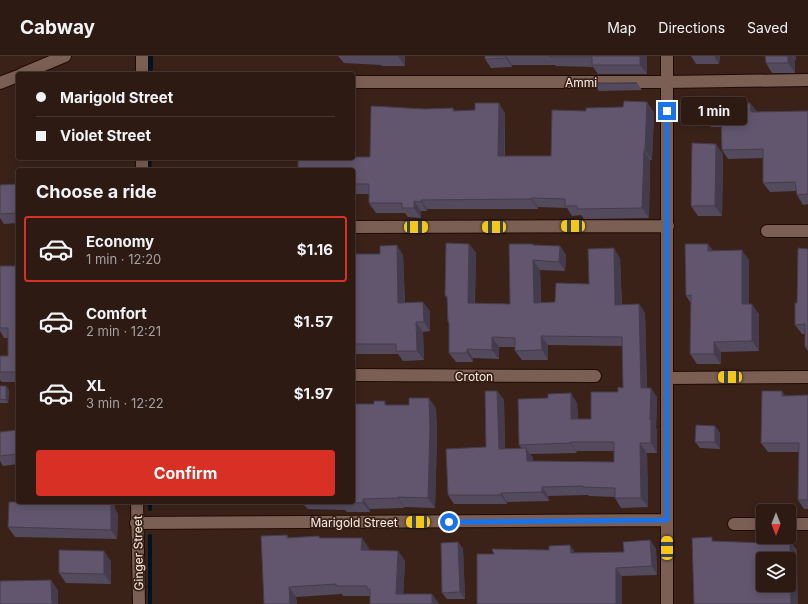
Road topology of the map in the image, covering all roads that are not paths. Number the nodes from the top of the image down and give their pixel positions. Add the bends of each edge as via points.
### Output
1 (65, 56) edge
2 (142, 56) edge
3 (667, 56) edge
4 (27, 72) edge
5 (142, 72) edge
6 (16, 77) edge
7 (808, 80) edge
8 (355, 82) edge
9 (667, 82) junction
10 (0, 84) edge
11 (668, 226) junction
12 (355, 227) edge
13 (767, 231) dead end
14 (808, 231) edge
15 (355, 375) edge
16 (595, 376) dead end
17 (808, 377) edge
18 (668, 378) junction
19 (137, 504) edge
20 (667, 520) junction
21 (136, 524) junction
22 (734, 524) dead end
23 (756, 524) edge
24 (796, 524) edge
25 (808, 524) edge
26 (139, 604) edge
27 (667, 604) edge

1 - 4 street
2 - 5 street
3 - 9 street
6 - 10 street
7 - 9 street, Ammi
8 - 9 street, Ammi
9 - 11 street
11 - 12 street
11 - 18 street
13 - 14 street
15 - 16 street, Croton
17 - 18 street
18 - 20 street
19 - 21 street, Ginger Street
20 - 21 street, Marigold Street
20 - 27 street
21 - 26 street, Ginger Street
22 - 23 street
24 - 25 street

